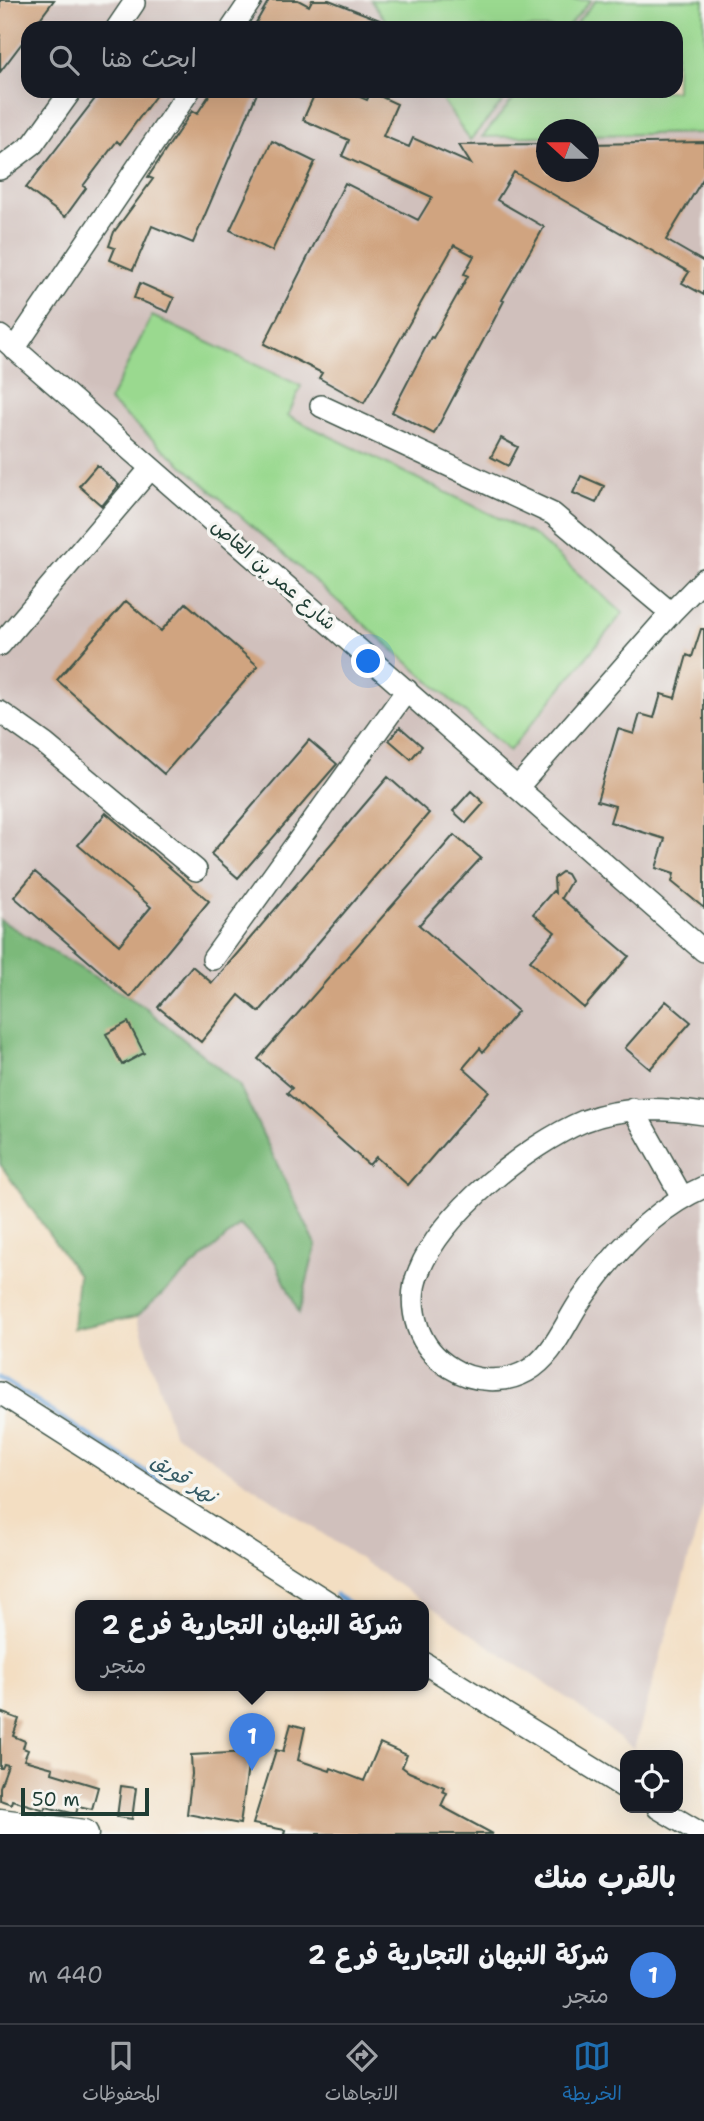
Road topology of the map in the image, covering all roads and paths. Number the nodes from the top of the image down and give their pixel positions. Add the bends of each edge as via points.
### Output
1 (251, 0) edge
2 (134, 4) dead end
3 (122, 21) edge
4 (237, 21) edge
5 (66, 98) edge
6 (184, 98) edge
7 (0, 169) edge
8 (7, 342) edge
9 (321, 406) dead end
10 (151, 467) junction
11 (704, 579) edge
12 (671, 613) junction
13 (0, 645) edge
14 (407, 690) junction
15 (0, 712) edge
16 (517, 788) junction
17 (196, 870) dead end
18 (704, 951) edge
19 (213, 959) dead end
20 (633, 1109) junction
21 (704, 1114) edge
22 (704, 1187) edge
23 (682, 1197) junction
24 (0, 1393) edge
25 (324, 1600) edge
26 (429, 1666) edge
27 (620, 1785) edge
28 (666, 1813) edge
29 (0, 1823) edge
30 (84, 1834) edge
31 (702, 1834) edge

1 - 4 street
2 - 3 street
5 - 7 street via 33,144
6 - 8 street
8 - 10 street, شارع عمر بن العاص
9 - 12 street via 552,514
10 - 13 street
10 - 14 street, شارع عمر بن العاص
11 - 12 street
12 - 16 street
14 - 16 street, شارع عمر بن العاص
14 - 19 street
15 - 17 street
16 - 18 street, شارع عمر بن العاص
20 - 21 street
20 - 23 street
20 - 23 street via 584,1121 558,1134 510,1166 467,1205 430,1250 418,1273 413,1304 421,1335 440,1360 467,1376 498,1380 528,1371 547,1353 611,1261
22 - 23 street
24 - 25 street
26 - 27 street
28 - 31 street
29 - 30 main road

